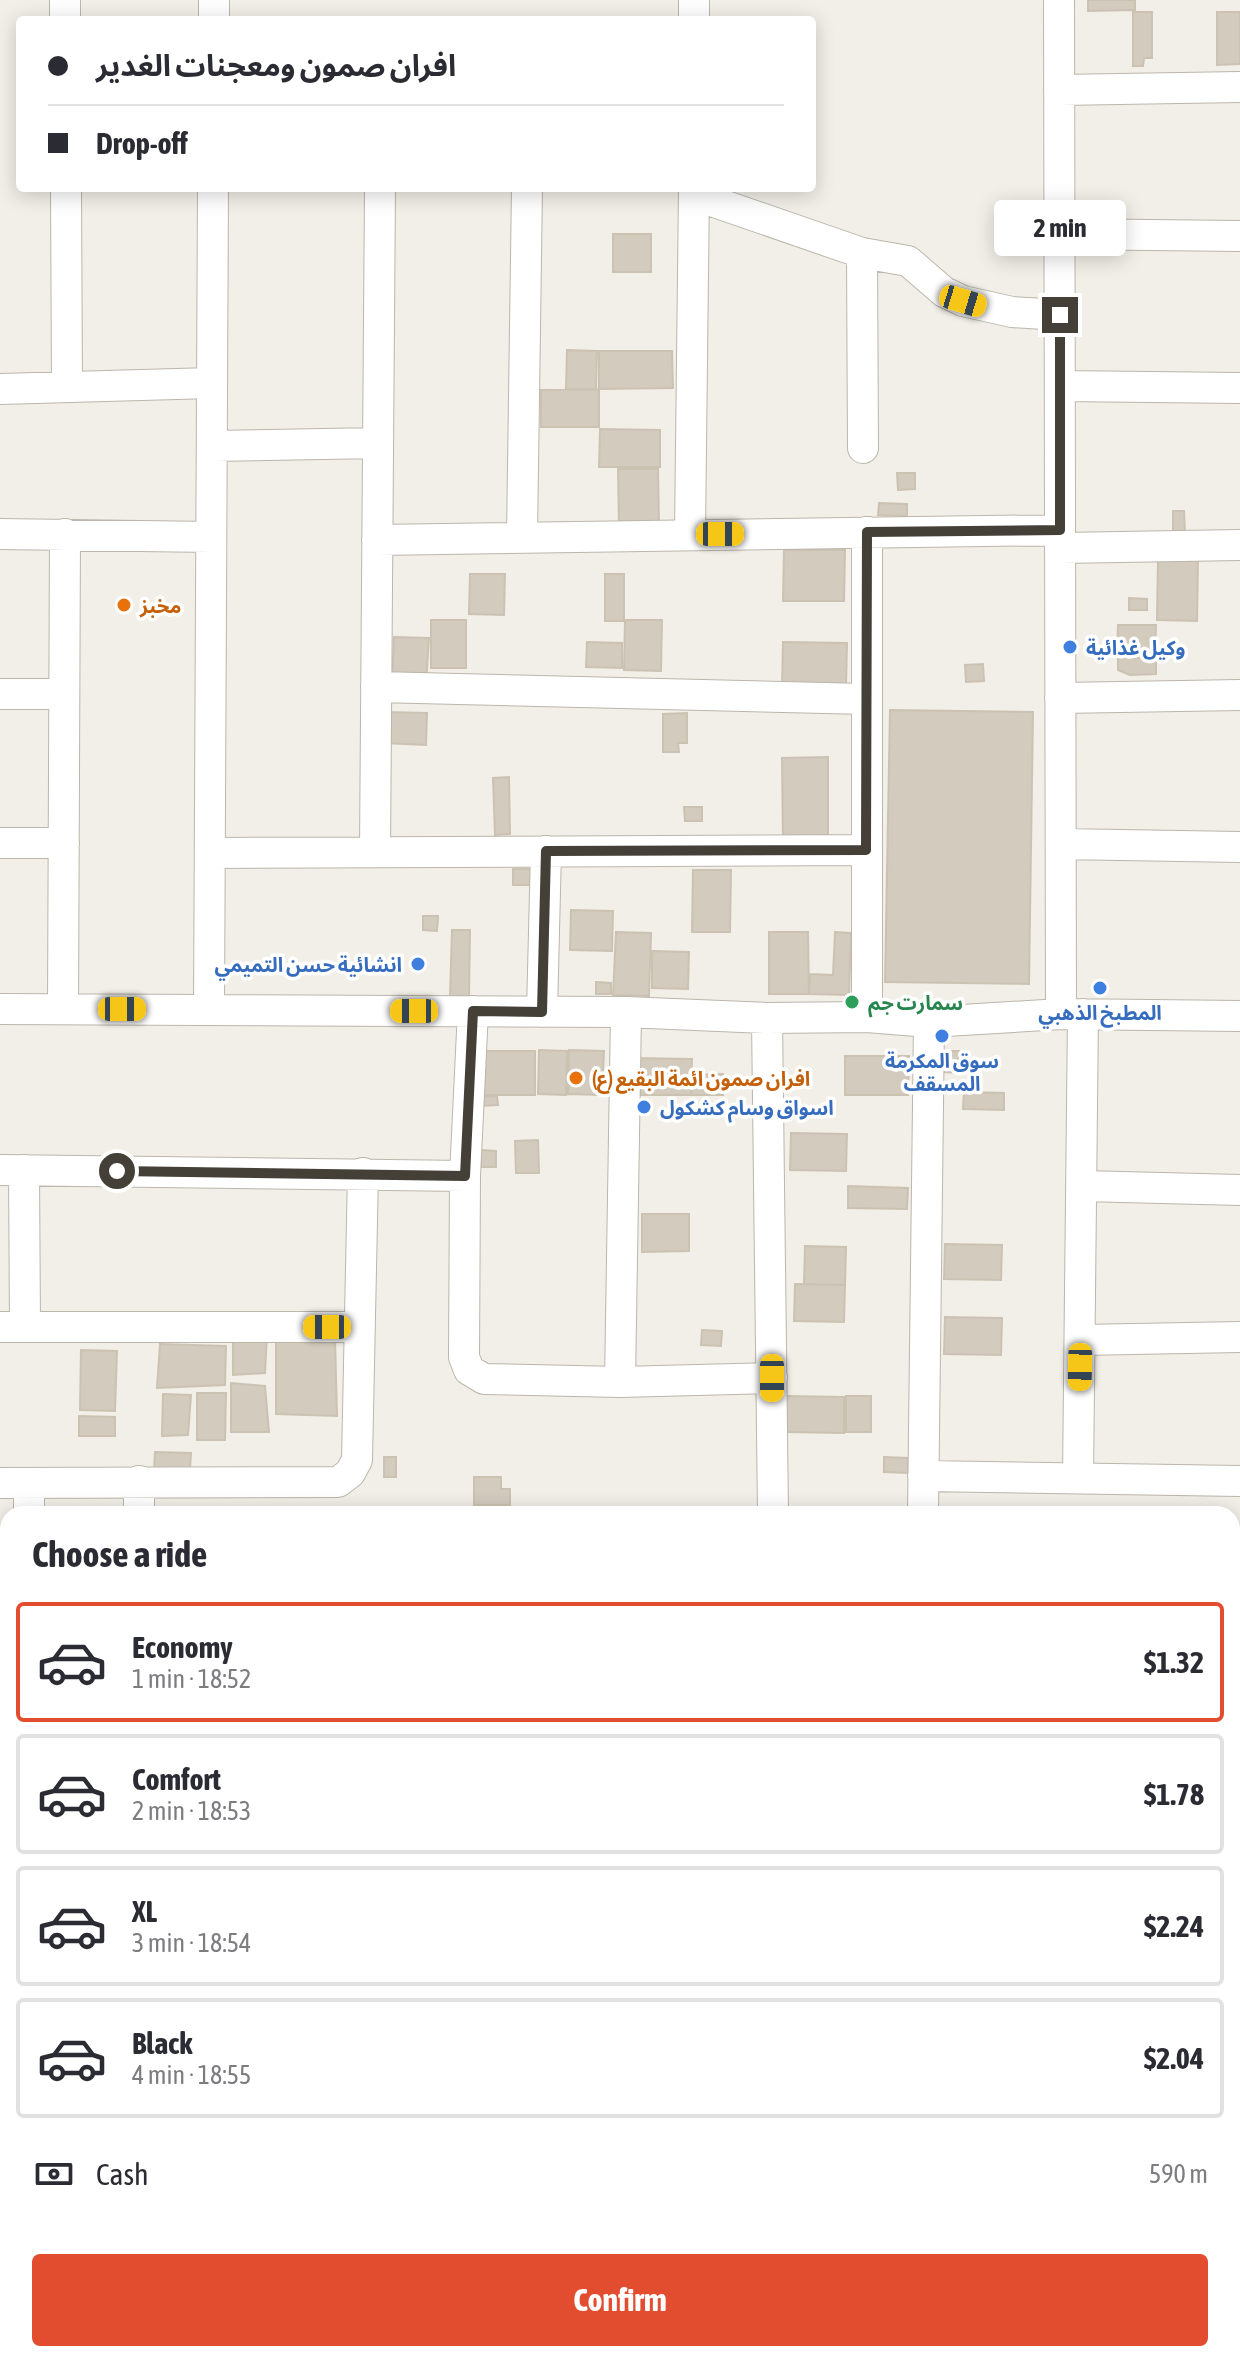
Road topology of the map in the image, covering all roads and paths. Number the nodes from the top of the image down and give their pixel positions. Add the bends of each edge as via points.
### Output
1 (1059, 0) edge
2 (1240, 87) edge
3 (1059, 90) junction
4 (66, 192) edge
5 (213, 192) edge
6 (380, 192) edge
7 (527, 192) edge
8 (694, 192) edge
9 (697, 192) edge
10 (1059, 234) junction
11 (1240, 236) edge
12 (862, 253) junction
13 (1060, 315) junction
14 (212, 383) junction
15 (1060, 386) junction
16 (67, 387) junction
17 (1240, 388) edge
18 (0, 389) edge
19 (378, 443) junction
20 (212, 446) junction
21 (863, 448) dead end
22 (867, 532) junction
23 (0, 534) edge
24 (65, 534) junction
25 (690, 534) junction
26 (211, 537) junction
27 (522, 537) junction
28 (1060, 539) junction
29 (377, 540) junction
30 (1240, 545) edge
31 (376, 687) junction
32 (0, 694) edge
33 (64, 694) junction
34 (1240, 695) edge
35 (1060, 698) junction
36 (866, 699) junction
37 (0, 843) edge
38 (64, 843) junction
39 (1061, 844) junction
40 (1240, 847) edge
41 (866, 850) junction
42 (546, 851) junction
43 (375, 852) junction
44 (210, 853) junction
45 (0, 1009) edge
46 (63, 1009) junction
47 (209, 1010) junction
48 (473, 1011) junction
49 (542, 1012) junction
50 (626, 1012) junction
51 (1072, 1014) junction
52 (1240, 1016) edge
53 (867, 1017) junction
54 (767, 1018) junction
55 (929, 1022) junction
56 (12, 1170) edge
57 (363, 1173) junction
58 (465, 1176) junction
59 (1083, 1186) junction
60 (1240, 1190) edge
61 (12, 1327) edge
62 (359, 1327) junction
63 (1240, 1337) edge
64 (1080, 1340) junction
65 (772, 1378) junction
66 (620, 1382) junction
67 (923, 1476) junction
68 (1078, 1478) junction
69 (139, 1481) junction
70 (1240, 1481) edge
71 (14, 1483) edge
72 (25, 1506) edge
73 (139, 1506) edge
74 (773, 1506) edge
75 (923, 1506) edge

1 - 3 street
2 - 3 street
3 - 10 street
4 - 16 street
5 - 14 street
6 - 19 street
7 - 27 street
8 - 25 street
9 - 12 street
10 - 11 street
10 - 13 street
12 - 13 street via 908,261 963,301
12 - 21 street
13 - 15 street
14 - 16 street
14 - 20 street
15 - 17 street
15 - 28 street
16 - 18 street
19 - 20 street
19 - 29 street
20 - 26 street
22 - 25 street
22 - 28 street
22 - 36 street
23 - 24 street
24 - 26 street
24 - 33 street
25 - 27 street
26 - 44 street
27 - 29 street
28 - 30 street
28 - 35 street
29 - 31 street
31 - 36 street
31 - 43 street
32 - 33 street
33 - 38 street
34 - 35 street
35 - 39 street
36 - 41 street
37 - 38 street
38 - 46 street
39 - 40 street
39 - 51 street
41 - 42 street
41 - 53 street
42 - 43 street
42 - 49 street
43 - 44 street
44 - 47 street
45 - 46 street
46 - 47 street
47 - 48 street
48 - 49 street
48 - 58 street
49 - 50 street
50 - 54 street
50 - 66 street
51 - 52 street
51 - 55 street
51 - 59 street
53 - 54 street
53 - 55 street
54 - 65 street
55 - 67 street
56 - 57 street
56 - 61 street
57 - 58 street
57 - 62 street
58 - 66 street via 464,1357 469,1370 484,1379
59 - 60 street
59 - 64 street
61 - 62 street
62 - 69 street via 357,1460 338,1482
63 - 64 street
64 - 68 street
65 - 66 street
65 - 74 street
67 - 68 street
67 - 75 street
68 - 70 street
69 - 71 street
69 - 73 street
71 - 72 street

